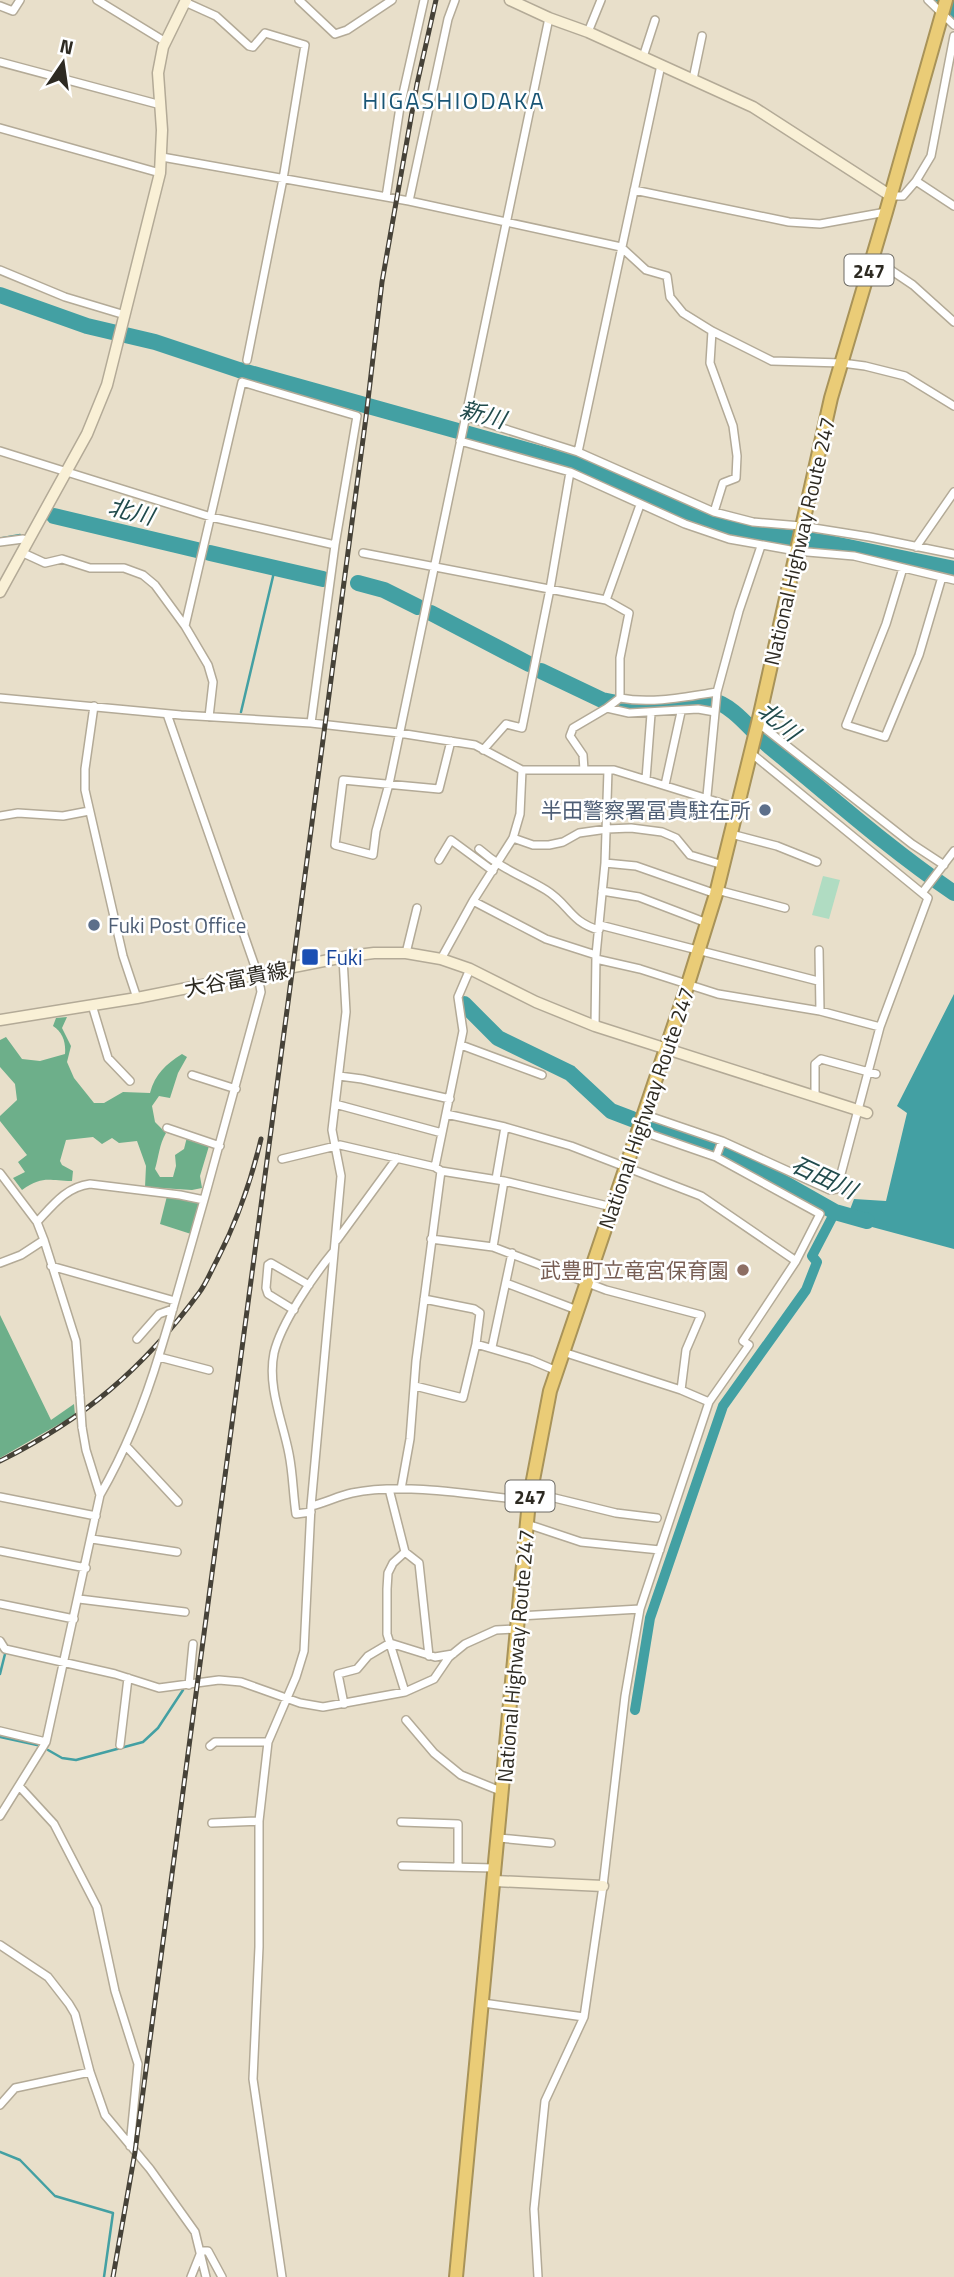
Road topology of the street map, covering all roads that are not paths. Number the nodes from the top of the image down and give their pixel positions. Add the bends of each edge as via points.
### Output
1 (20, 0) edge
2 (97, 0) edge
3 (299, 0) edge
4 (392, 0) edge
5 (424, 0) edge
6 (455, 0) edge
7 (510, 0) edge
8 (601, 0) edge
9 (928, 0) edge
10 (946, 0) edge
11 (186, 1) edge
12 (0, 6) edge
13 (942, 14) junction
14 (549, 18) junction
15 (655, 20) dead end
16 (954, 25) edge
17 (588, 32) junction
18 (702, 36) dead end
19 (954, 36) edge
20 (164, 41) junction
21 (643, 57) junction
22 (0, 62) edge
23 (661, 65) junction
24 (693, 79) junction
25 (161, 105) junction
26 (0, 128) edge
27 (162, 157) junction
28 (160, 173) junction
29 (282, 179) junction
30 (916, 181) junction
31 (634, 190) junction
32 (891, 196) junction
33 (386, 197) junction
34 (409, 201) junction
35 (954, 206) edge
36 (886, 212) junction
37 (507, 222) junction
38 (621, 247) junction
39 (873, 258) junction
40 (0, 270) edge
41 (124, 318) junction
42 (954, 322) edge
43 (712, 331) junction
44 (247, 360) dead end
45 (842, 363) junction
46 (954, 406) edge
47 (464, 416) junction
48 (460, 441) junction
49 (0, 451) edge
50 (578, 452) junction
51 (67, 471) junction
52 (570, 472) junction
53 (952, 497) edge
54 (640, 505) junction
55 (714, 512) junction
56 (211, 517) junction
57 (801, 526) junction
58 (28, 541) junction
59 (0, 542) edge
60 (335, 545) junction
61 (761, 546) junction
62 (916, 547) junction
63 (796, 551) junction
64 (21, 552) junction
65 (363, 552) dead end
66 (954, 554) edge
67 (434, 566) junction
68 (903, 568) junction
69 (942, 578) junction
70 (954, 580) edge
71 (550, 589) junction
72 (0, 592) edge
73 (606, 600) junction
74 (186, 626) junction
75 (717, 692) junction
76 (0, 698) edge
77 (620, 698) junction
78 (94, 706) junction
79 (607, 708) junction
80 (681, 712) junction
81 (715, 712) junction
82 (651, 713) junction
83 (167, 714) junction
84 (209, 717) junction
85 (311, 723) junction
86 (758, 723) junction
87 (399, 733) junction
88 (451, 741) junction
89 (483, 750) junction
90 (752, 750) junction
91 (522, 770) junction
92 (584, 770) junction
93 (608, 771) junction
94 (646, 779) junction
95 (389, 784) junction
96 (665, 785) junction
97 (706, 796) junction
98 (737, 807) junction
99 (89, 810) junction
100 (0, 816) edge
101 (607, 829) junction
102 (731, 834) junction
103 (513, 838) junction
104 (480, 849) dead end
105 (954, 851) edge
106 (439, 860) dead end
107 (817, 862) dead end
108 (605, 863) junction
109 (723, 865) junction
110 (495, 868) junction
111 (941, 868) junction
112 (925, 889) junction
113 (602, 891) junction
114 (716, 892) junction
115 (473, 901) junction
116 (417, 908) dead end
117 (785, 908) dead end
118 (707, 923) junction
119 (599, 927) junction
120 (819, 950) dead end
121 (699, 951) junction
122 (406, 953) junction
123 (596, 957) junction
124 (343, 958) junction
125 (441, 959) junction
126 (470, 969) junction
127 (258, 975) junction
128 (818, 981) junction
129 (688, 984) junction
130 (137, 998) junction
131 (92, 1005) junction
132 (820, 1011) junction
133 (0, 1020) edge
134 (595, 1026) junction
135 (880, 1027) junction
136 (461, 1045) junction
137 (665, 1049) junction
138 (867, 1071) junction
139 (542, 1074) dead end
140 (876, 1074) dead end
141 (192, 1075) dead end
142 (339, 1076) junction
143 (130, 1081) dead end
144 (236, 1089) junction
145 (815, 1097) junction
146 (450, 1099) junction
147 (335, 1104) junction
148 (862, 1112) junction
149 (446, 1114) junction
150 (643, 1114) junction
151 (505, 1127) junction
152 (167, 1128) dead end
153 (638, 1130) junction
154 (442, 1133) junction
155 (722, 1141) junction
156 (220, 1146) junction
157 (335, 1146) junction
158 (716, 1157) junction
159 (397, 1158) junction
160 (282, 1159) dead end
161 (625, 1168) junction
162 (438, 1169) junction
163 (0, 1173) edge
164 (500, 1180) junction
165 (204, 1200) junction
166 (612, 1207) junction
167 (37, 1222) junction
168 (431, 1239) junction
169 (44, 1240) junction
170 (335, 1247) junction
171 (493, 1247) junction
172 (512, 1253) junction
173 (796, 1261) junction
174 (0, 1263) edge
175 (51, 1266) junction
176 (506, 1283) junction
177 (586, 1283) junction
178 (309, 1286) junction
179 (424, 1299) junction
180 (174, 1305) junction
181 (294, 1310) junction
182 (577, 1310) junction
183 (137, 1339) dead end
184 (476, 1344) junction
185 (492, 1348) junction
186 (563, 1352) junction
187 (160, 1355) junction
188 (209, 1370) dead end
189 (557, 1371) junction
190 (415, 1386) junction
191 (681, 1390) junction
192 (709, 1402) junction
193 (126, 1446) junction
194 (389, 1489) junction
195 (401, 1489) junction
196 (100, 1495) junction
197 (0, 1497) edge
198 (530, 1497) junction
199 (178, 1502) dead end
200 (311, 1509) junction
201 (96, 1516) junction
202 (657, 1518) dead end
203 (527, 1524) junction
204 (92, 1539) junction
205 (0, 1550) edge
206 (660, 1550) junction
207 (177, 1552) dead end
208 (405, 1552) junction
209 (86, 1568) junction
210 (79, 1599) junction
211 (0, 1604) edge
212 (640, 1609) junction
213 (185, 1612) dead end
214 (74, 1619) junction
215 (518, 1622) junction
216 (0, 1641) edge
217 (390, 1643) junction
218 (193, 1644) dead end
219 (453, 1654) junction
220 (429, 1656) junction
221 (65, 1663) junction
222 (128, 1678) junction
223 (189, 1685) junction
224 (405, 1692) junction
225 (287, 1698) junction
226 (344, 1704) junction
227 (406, 1720) dead end
228 (0, 1731) edge
229 (46, 1742) junction
230 (268, 1742) junction
231 (120, 1745) dead end
232 (210, 1746) dead end
233 (20, 1787) junction
234 (503, 1792) junction
235 (0, 1816) edge
236 (259, 1821) junction
237 (401, 1822) dead end
238 (212, 1823) dead end
239 (499, 1838) junction
240 (551, 1843) dead end
241 (402, 1866) dead end
242 (458, 1867) junction
243 (495, 1874) junction
244 (603, 1886) junction
245 (0, 1945) edge
246 (483, 2003) junction
247 (584, 2017) junction
248 (90, 2072) junction
249 (0, 2105) edge
250 (130, 2146) junction
251 (201, 2251) junction
252 (191, 2277) edge
253 (206, 2277) edge
254 (222, 2277) edge
255 (282, 2277) edge
256 (456, 2277) edge
257 (538, 2277) edge

1 - 12 street via 13,11
2 - 20 street
3 - 4 street via 335,34
5 - 33 street
6 - 34 street
7 - 14 street
8 - 17 street
9 - 13 street
10 - 13 highway, National Highway Route 247 / 247
11 - 20 street
11 - 29 street via 216,16 249,46 265,33 306,45
13 - 16 street
13 - 32 highway, National Highway Route 247 / 247
14 - 17 street
14 - 37 street
15 - 21 street
17 - 21 street
18 - 24 street
19 - 30 street via 931,156
20 - 25 street via 158,73
21 - 23 street
22 - 25 street
23 - 24 street
23 - 31 street
24 - 32 street via 753,107
25 - 27 street
26 - 28 street
27 - 28 street
27 - 29 street
28 - 41 street
29 - 33 street
29 - 44 street
30 - 32 street via 903,196
30 - 35 street
31 - 36 street via 789,222 820,224
31 - 38 street
32 - 36 highway, National Highway Route 247 / 247
33 - 34 street
34 - 37 street
36 - 39 highway, National Highway Route 247 / 247
37 - 38 street
37 - 47 street
38 - 43 street via 646,270 667,276 670,297 683,313
38 - 50 street
39 - 42 street
39 - 45 highway, National Highway Route 247 / 247
40 - 41 street
41 - 51 street via 107,385
43 - 45 street via 772,361
43 - 55 street via 710,363 733,426 737,456 736,478 723,483
45 - 46 street via 905,376
45 - 57 highway, National Highway Route 247 / 247
47 - 48 street
47 - 50 street
48 - 52 street
48 - 67 street
49 - 51 street
50 - 55 street
51 - 56 street
51 - 58 street
52 - 54 street
52 - 71 street
53 - 62 street
54 - 61 street via 729,539
54 - 73 street
55 - 57 street via 753,522
56 - 60 street
56 - 60 street via 242,383 356,416
56 - 74 street
57 - 62 street
57 - 63 highway, National Highway Route 247 / 247
58 - 59 street
58 - 64 street
60 - 85 street
61 - 63 street
61 - 75 street
62 - 66 street
63 - 68 street via 855,556
63 - 86 highway, National Highway Route 247 / 247
64 - 72 street
64 - 74 street via 45,563 62,559 143,575
65 - 67 street
67 - 71 street
67 - 87 street
68 - 69 street
68 - 69 street via 846,725 885,737 919,655
69 - 70 street
71 - 73 street
71 - 89 street via 522,727 506,724
73 - 77 street via 629,613 620,658
74 - 84 street via 211,674
75 - 77 street via 635,701
75 - 81 street
76 - 78 street
77 - 79 street
78 - 83 street
78 - 99 street via 86,769
79 - 82 street
79 - 92 street via 573,728 570,736 583,755
80 - 81 street
80 - 82 street
80 - 96 street
81 - 97 street
82 - 94 street
83 - 84 street
83 - 127 street
84 - 85 street
85 - 87 street
86 - 90 highway, National Highway Route 247 / 247
86 - 111 street
87 - 88 street
87 - 95 street
88 - 89 street
88 - 95 street via 439,789
89 - 91 street
90 - 98 highway, National Highway Route 247 / 247
90 - 112 street
91 - 92 street
91 - 103 street via 520,814
92 - 93 street
93 - 94 street
93 - 101 street
94 - 96 street
95 - 95 street via 342,780 335,845 373,855
96 - 97 street
97 - 98 street
98 - 102 highway, National Highway Route 247 / 247
99 - 100 street via 63,816
99 - 130 street
101 - 103 street via 549,845
101 - 108 street
101 - 109 street via 662,832 676,838 690,855
102 - 107 street
102 - 109 highway, National Highway Route 247 / 247
103 - 110 street
104 - 110 street
105 - 111 street
106 - 110 street via 451,840
108 - 113 street
108 - 114 street via 636,866
109 - 114 highway, National Highway Route 247 / 247
110 - 115 street
110 - 119 street via 547,890 574,919
111 - 112 street
112 - 135 street via 928,898
113 - 118 street via 639,897
113 - 119 street
114 - 117 street
114 - 118 highway, National Highway Route 247 / 247
115 - 123 street via 546,939
115 - 125 street
116 - 122 street
118 - 121 highway, National Highway Route 247 / 247
119 - 121 street
119 - 123 street
120 - 128 street
121 - 128 street
121 - 129 highway, National Highway Route 247 / 247
122 - 124 street, 大谷富貴線
122 - 125 street, 大谷富貴線
123 - 129 street
123 - 134 street
124 - 127 street, 大谷富貴線
124 - 142 street via 346,1012
125 - 126 street, 大谷富貴線
126 - 134 street, 大谷富貴線
126 - 136 street via 458,997
127 - 130 street, 大谷富貴線
127 - 144 street via 261,992
128 - 132 street
129 - 132 street via 746,1000
129 - 137 highway, National Highway Route 247 / 247
130 - 131 street, 大谷富貴線
131 - 133 street, 大谷富貴線
131 - 143 street via 108,1058
132 - 135 street
134 - 137 street, 大谷富貴線
135 - 138 street
136 - 139 street
136 - 146 street
137 - 145 street, 大谷富貴線
137 - 150 highway, National Highway Route 247 / 247
138 - 140 street
138 - 145 street via 821,1059 815,1064
138 - 148 street
141 - 144 street
142 - 146 street
142 - 147 street
144 - 156 street
145 - 148 street, 大谷富貴線
146 - 149 street
147 - 154 street
147 - 157 street
148 - 155 street via 836,1189
149 - 151 street
149 - 154 street
150 - 153 highway, National Highway Route 247 / 247
150 - 155 street
151 - 161 street
151 - 164 street
152 - 156 street
153 - 158 street
153 - 161 highway, National Highway Route 247 / 247
154 - 162 street
155 - 158 street
156 - 165 street
157 - 159 street
157 - 160 street
157 - 170 street via 341,1176
158 - 173 street via 820,1214
159 - 162 street
159 - 170 street
161 - 166 highway, National Highway Route 247 / 247
161 - 173 street via 701,1196
162 - 164 street
162 - 168 street
163 - 167 street
164 - 166 street
164 - 171 street
165 - 167 street via 90,1184 67,1192
165 - 180 street
166 - 177 highway, National Highway Route 247 / 247
167 - 169 street
168 - 171 street
168 - 179 street
169 - 174 street
169 - 175 street
170 - 178 street
170 - 200 street
171 - 172 street
172 - 176 street
172 - 177 street
173 - 192 street via 743,1341 749,1345
175 - 180 street
175 - 196 street, bridge via 76,1341 82,1427
176 - 182 street
176 - 185 street
177 - 182 highway, National Highway Route 247 / 247
177 - 191 street via 701,1315 686,1350
178 - 181 street
178 - 181 street via 268,1265 268,1294
179 - 184 street via 481,1313
179 - 190 street
180 - 183 street via 159,1314
180 - 187 street, bridge
181 - 200 street via 274,1353 272,1381 290,1457 296,1514
182 - 186 highway, National Highway Route 247 / 247
184 - 185 street
184 - 190 street via 463,1398
185 - 189 street
186 - 189 highway, National Highway Route 247 / 247
186 - 191 street
187 - 188 street
187 - 193 street
189 - 198 highway, National Highway Route 247 / 247
190 - 195 street
191 - 192 street
192 - 206 street
193 - 196 street
193 - 199 street
194 - 195 street
194 - 200 street via 351,1493
194 - 208 street
195 - 198 street
196 - 201 street
197 - 201 street
198 - 202 street
198 - 203 highway, National Highway Route 247 / 247
200 - 225 street via 304,1650
201 - 204 street
203 - 206 street via 581,1542
203 - 215 highway, National Highway Route 247 / 247
204 - 207 street
204 - 209 street
205 - 209 street
206 - 212 street
208 - 217 street via 388,1573
208 - 220 street via 419,1563
209 - 210 street
210 - 213 street
210 - 214 street
211 - 214 street
212 - 215 street
212 - 244 street
214 - 221 street
215 - 219 street via 465,1644
215 - 234 highway, National Highway Route 247 / 247
216 - 221 street via 5,1649
217 - 220 street
217 - 224 street
217 - 226 street via 368,1656 357,1670 338,1674
218 - 223 street
219 - 220 street
219 - 224 street via 434,1679
221 - 222 street
221 - 229 street
222 - 223 street via 159,1688
222 - 231 street
223 - 225 street via 240,1682
224 - 226 street
225 - 226 street via 323,1707
225 - 230 street
227 - 234 street via 434,1753 461,1774
228 - 229 street
229 - 233 street
230 - 232 street via 215,1742
230 - 236 street
233 - 235 street
233 - 250 street via 54,1824 97,1907 115,1991 138,2064
234 - 239 highway, National Highway Route 247 / 247
236 - 238 street
236 - 255 street via 253,2079
237 - 242 street via 458,1824
239 - 240 street
239 - 243 highway, National Highway Route 247 / 247
241 - 242 street
242 - 243 street
243 - 244 street
243 - 246 highway, National Highway Route 247 / 247
244 - 247 street
245 - 248 street via 48,1977 69,2004
246 - 247 street
246 - 256 highway, National Highway Route 247 / 247
247 - 257 street via 545,2101 534,2209
248 - 249 street via 15,2088
248 - 250 street via 105,2115
250 - 251 street via 195,2232
251 - 252 street
251 - 253 street
251 - 254 street via 208,2251

